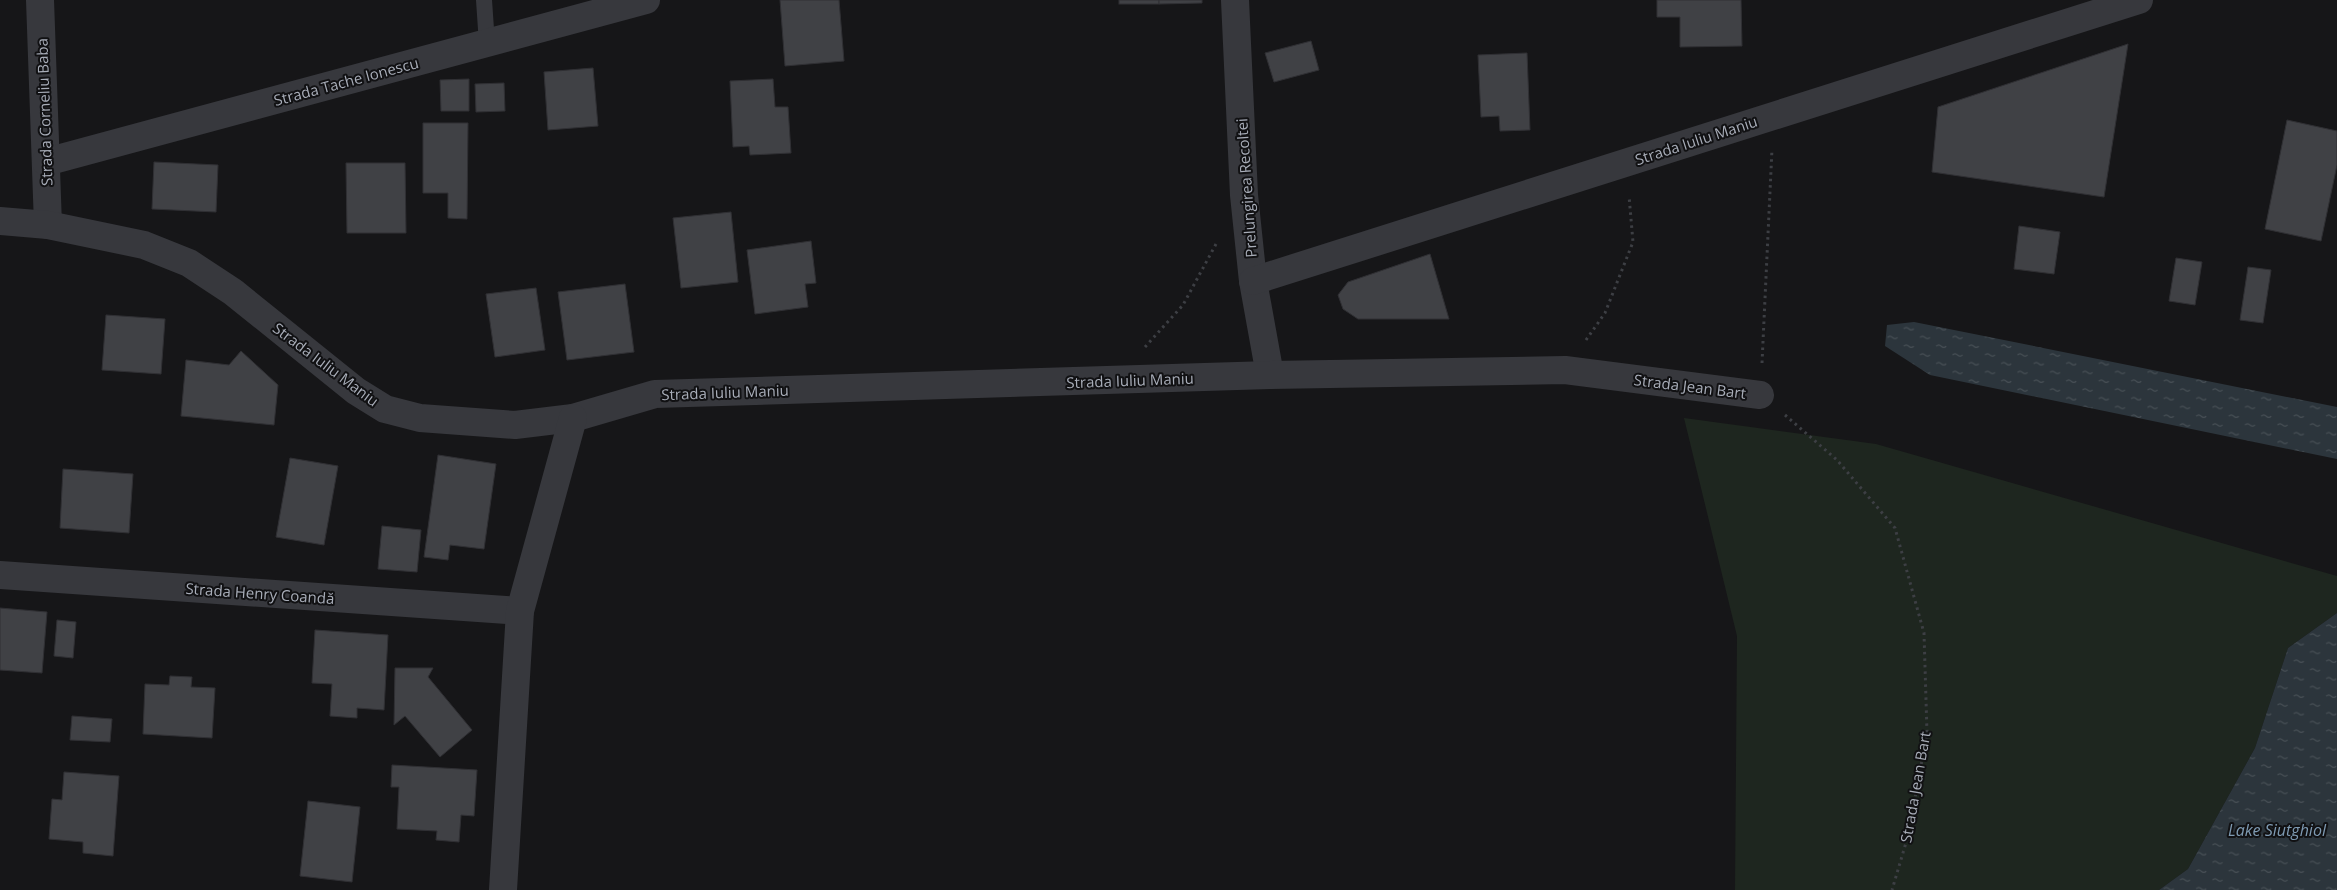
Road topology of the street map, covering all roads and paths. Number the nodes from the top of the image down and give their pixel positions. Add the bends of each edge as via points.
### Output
1 (40, 0) edge
2 (484, 0) edge
3 (646, 0) edge
4 (1236, 0) edge
5 (2139, 0) edge
6 (487, 44) junction
7 (1773, 116) junction
8 (46, 162) junction
9 (1626, 163) junction
10 (0, 221) edge
11 (48, 225) junction
12 (1220, 237) dead end
13 (1253, 280) junction
14 (1565, 370) junction
15 (1270, 375) junction
16 (1117, 380) junction
17 (1760, 394) junction
18 (573, 418) junction
19 (0, 575) edge
20 (520, 611) junction
21 (503, 890) edge
22 (1892, 890) edge

1 - 8 street, Strada Corneliu Baba
2 - 6 lane
3 - 6 street, Strada Tache Ionescu
4 - 13 street, Prelungirea Recoltei via 1244,195
5 - 7 street, Strada Iuliu Maniu
6 - 8 street, Strada Tache Ionescu
7 - 9 street, Strada Iuliu Maniu
7 - 17 path
8 - 11 street, Strada Corneliu Baba
9 - 13 street, Strada Iuliu Maniu
9 - 14 path via 1633,242 1605,313
10 - 11 street, Strada Iuliu Maniu
11 - 18 street, Strada Iuliu Maniu via 144,245 189,264 234,292 356,391 385,409 420,418 515,425
12 - 16 path via 1182,305
13 - 15 street, Prelungirea Recoltei
14 - 15 street, Strada Jean Bart
14 - 17 street, Strada Jean Bart
15 - 16 street, Strada Iuliu Maniu
16 - 18 street, Strada Iuliu Maniu via 654,394
17 - 22 path, Strada Jean Bart via 1837,460 1895,528 1924,633 1927,733 1908,836
18 - 20 street
19 - 20 street, Strada Henry Coandă
20 - 21 street

